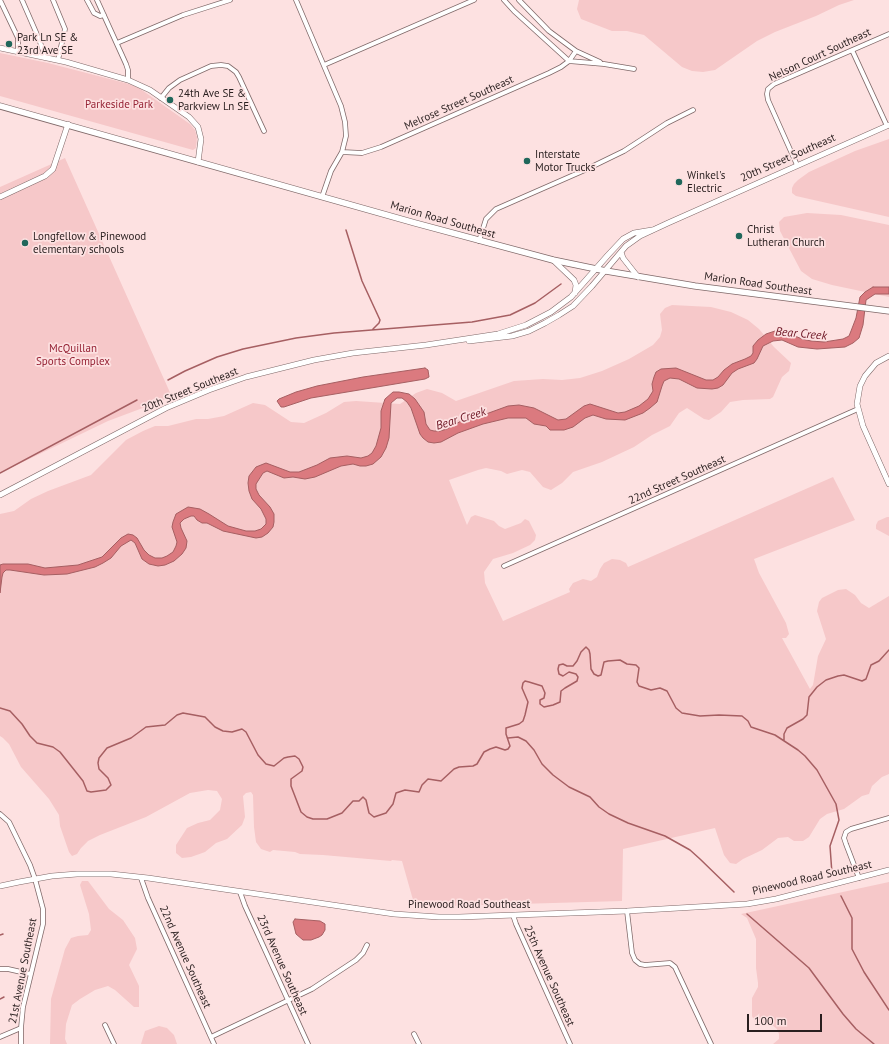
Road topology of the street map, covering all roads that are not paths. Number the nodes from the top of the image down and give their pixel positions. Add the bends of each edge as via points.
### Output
1 (0, 0) edge
2 (22, 0) edge
3 (53, 0) edge
4 (87, 0) edge
5 (97, 0) edge
6 (230, 0) edge
7 (296, 0) edge
8 (474, 0) edge
9 (504, 0) edge
10 (519, 0) edge
11 (104, 15) junction
12 (889, 34) edge
13 (117, 43) junction
14 (0, 48) edge
15 (852, 50) junction
16 (576, 51) junction
17 (18, 52) junction
18 (45, 57) junction
19 (58, 60) junction
20 (569, 61) junction
21 (324, 64) junction
22 (604, 64) junction
23 (634, 69) dead end
24 (128, 80) junction
25 (161, 98) junction
26 (0, 106) edge
27 (693, 110) dead end
28 (68, 124) junction
29 (888, 126) edge
30 (264, 131) dead end
31 (342, 152) junction
32 (198, 162) junction
33 (797, 166) junction
34 (0, 197) edge
35 (322, 197) junction
36 (652, 230) junction
37 (479, 241) junction
38 (622, 252) junction
39 (553, 260) junction
40 (596, 269) junction
41 (606, 271) junction
42 (638, 276) junction
43 (574, 294) junction
44 (889, 311) edge
45 (426, 345) junction
46 (889, 356) edge
47 (858, 409) junction
48 (889, 484) edge
49 (0, 495) edge
50 (504, 566) dead end
51 (0, 814) edge
52 (889, 818) edge
53 (889, 870) edge
54 (141, 878) junction
55 (859, 878) junction
56 (36, 879) junction
57 (0, 886) edge
58 (240, 892) junction
59 (627, 911) junction
60 (513, 915) junction
61 (367, 945) dead end
62 (0, 969) edge
63 (30, 974) junction
64 (288, 1000) junction
65 (105, 1025) dead end
66 (21, 1028) junction
67 (414, 1034) dead end
68 (0, 1037) edge
69 (211, 1037) junction
70 (21, 1044) edge
71 (114, 1044) edge
72 (214, 1044) edge
73 (308, 1044) edge
74 (419, 1044) edge
75 (570, 1044) edge
76 (711, 1044) edge

1 - 17 street via 18,38
2 - 18 street
3 - 19 street via 65,29
4 - 11 street via 94,13
5 - 11 street
6 - 13 street via 183,15
7 - 21 street
8 - 21 street
9 - 20 street
10 - 16 street via 549,31
11 - 13 street
12 - 15 street, Nelson Court Southeast
13 - 24 street via 128,68
14 - 17 street
15 - 29 street
15 - 33 street, Nelson Court Southeast via 774,84 768,89 768,100
16 - 20 street, Melrose Street Southeast
16 - 22 street
17 - 18 street
18 - 19 street
19 - 24 street
20 - 22 street
20 - 31 street, Melrose Street Southeast via 549,73 381,147 362,153
21 - 31 street via 342,106 346,136
22 - 23 street
24 - 25 street via 142,85
25 - 30 street via 168,88 180,80 211,66 228,66 239,77
25 - 32 street via 189,117 200,130
26 - 28 main road, Marion Road Southeast
27 - 37 street via 667,123 634,146 496,210 486,219
28 - 32 main road, Marion Road Southeast
28 - 34 street via 52,169 45,176
29 - 33 street, 20th Street Southeast
31 - 35 street via 331,171
32 - 35 main road, Marion Road Southeast
33 - 36 street, 20th Street Southeast
35 - 37 main road, Marion Road Southeast
36 - 38 street, 20th Street Southeast via 634,240
36 - 40 street, 20th Street Southeast via 634,233 624,239
37 - 39 main road, Marion Road Southeast
38 - 41 street, 20th Street Southeast
38 - 42 street via 622,258
39 - 40 main road, Marion Road Southeast
39 - 43 street via 575,281
40 - 41 main road, Marion Road Southeast
40 - 43 street, 20th Street Southeast
41 - 42 main road, Marion Road Southeast
41 - 45 street, 20th Street Southeast via 569,308 529,331 494,339
42 - 44 main road, Marion Road Southeast via 752,294
43 - 45 street, 20th Street Southeast via 551,312 514,329 498,334
45 - 49 street, 20th Street Southeast via 314,360 230,382 155,414
46 - 47 street via 876,363 865,376 858,392
47 - 48 street
47 - 50 street, 22nd Street Southeast
51 - 56 street, 21st Avenue Southeast via 9,822
52 - 55 street via 846,832 844,838
53 - 55 street, Pinewood Road Southeast
54 - 56 street, Pinewood Road Southeast via 89,874
54 - 58 street, Pinewood Road Southeast
54 - 69 street, 22nd Avenue Southeast
55 - 59 street, Pinewood Road Southeast via 747,904
56 - 57 street, Pinewood Road Southeast
56 - 63 street, 21st Avenue Southeast via 43,919
58 - 60 street, Pinewood Road Southeast via 415,916
58 - 64 street, 23rd Avenue Southeast
59 - 60 street, Pinewood Road Southeast
59 - 76 street via 635,960 645,965 670,963 675,967
60 - 75 street, 25th Avenue Southeast
61 - 64 street via 356,960 312,989
62 - 63 street
63 - 66 street, 21st Avenue Southeast
64 - 69 street
64 - 73 street, 23rd Avenue Southeast
65 - 71 street
66 - 68 street
66 - 70 street, 21st Avenue Southeast
67 - 74 street
69 - 72 street, 22nd Avenue Southeast

